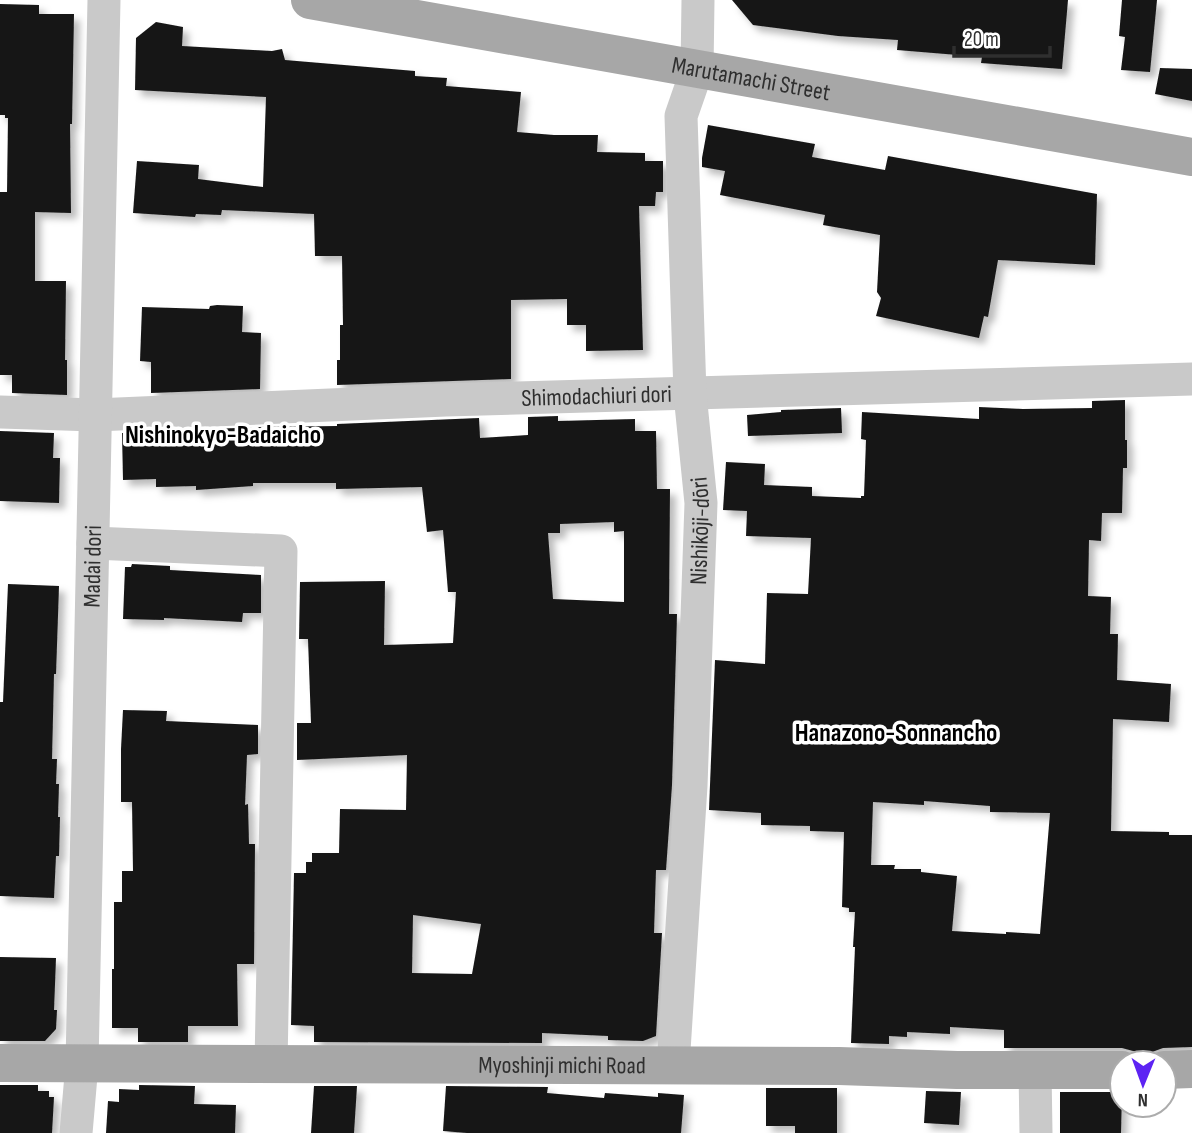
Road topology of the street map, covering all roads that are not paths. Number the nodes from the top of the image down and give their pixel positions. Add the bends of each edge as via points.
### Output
1 (104, 0) edge
2 (310, 0) edge
3 (698, 0) edge
4 (698, 70) junction
5 (1192, 157) edge
6 (1192, 379) edge
7 (690, 394) junction
8 (0, 412) edge
9 (95, 415) junction
10 (93, 543) junction
11 (0, 1063) edge
12 (82, 1064) junction
13 (271, 1064) junction
14 (673, 1066) junction
15 (1035, 1070) junction
16 (1108, 1070) edge
17 (76, 1133) edge
18 (1036, 1133) edge

1 - 9 street, Madai dori
2 - 4 main road, Marutamachi Street
3 - 4 street, Nishikōji-dōri
4 - 5 main road, Marutamachi Street
4 - 7 street, Nishikōji-dōri via 681,116
6 - 7 street, Shimodachiuri dori
7 - 9 street, Shimodachiuri dori
7 - 14 street, Nishikōji-dōri via 701,503 691,786
8 - 9 street, Shimodachiuri dori
9 - 10 street, Madai dori
10 - 12 street, Madai dori
10 - 13 street via 281,551
11 - 12 main road, Myoshinji michi Road
12 - 13 main road, Myoshinji michi Road
12 - 17 street, Madai dori
13 - 14 main road, Myoshinji michi Road
14 - 15 main road, Myoshinji michi Road
15 - 16 main road, Myoshinji michi Road
15 - 18 street

